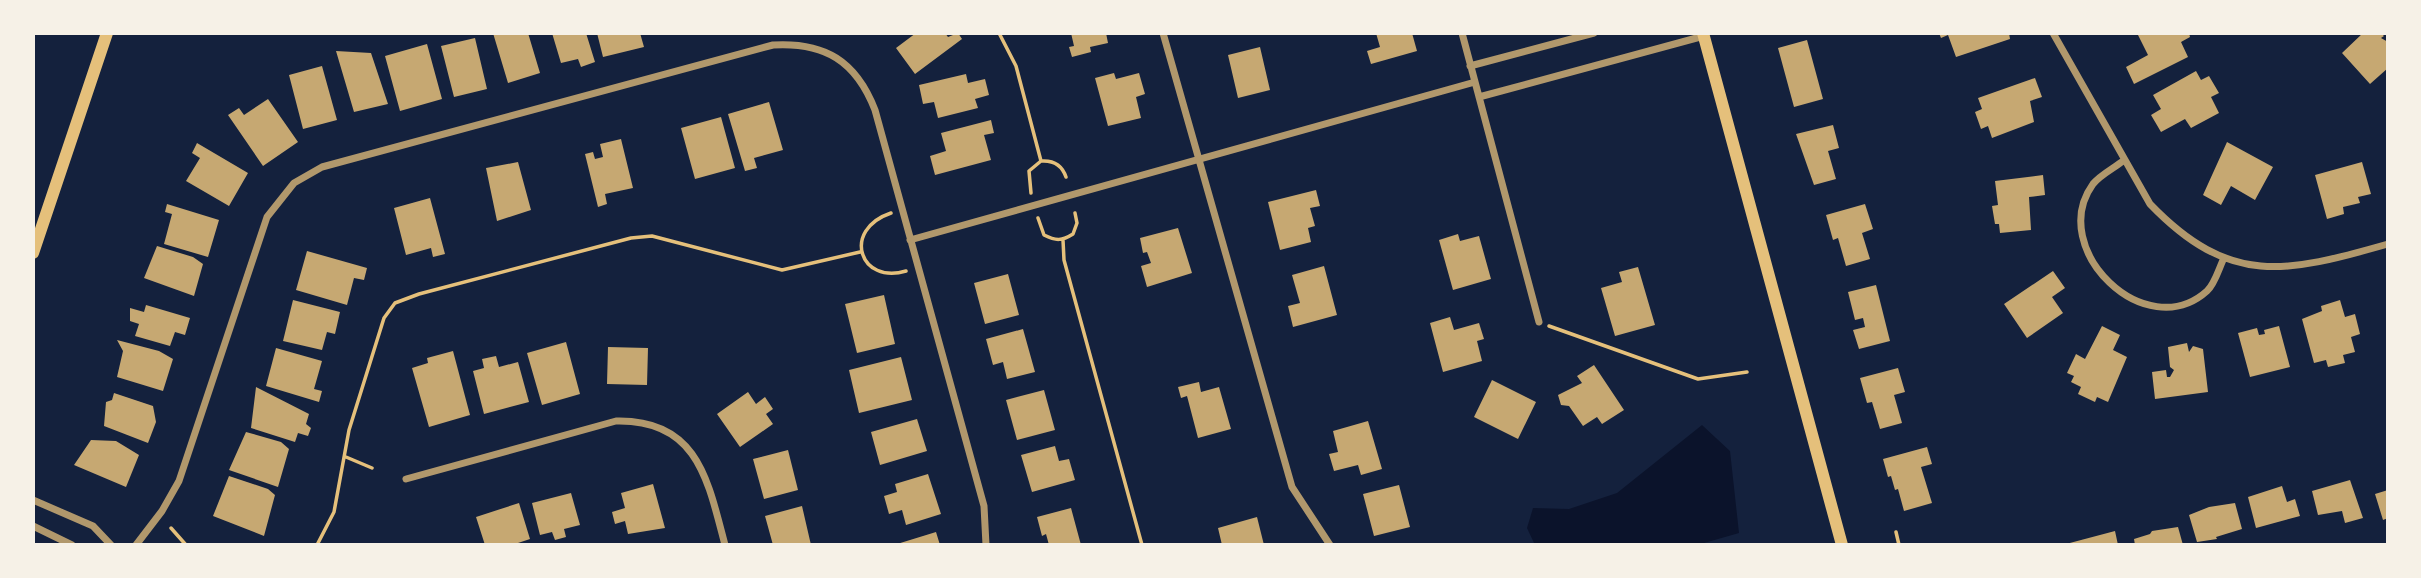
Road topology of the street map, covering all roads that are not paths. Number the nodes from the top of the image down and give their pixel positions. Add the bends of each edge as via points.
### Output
1 (107, 33) edge
2 (1163, 33) edge
3 (1462, 33) edge
4 (1594, 33) edge
5 (2053, 33) edge
6 (1703, 34) edge
7 (1471, 65) junction
8 (1475, 82) junction
9 (1479, 97) junction
10 (1198, 157) junction
11 (2123, 161) junction
12 (910, 240) junction
13 (2388, 244) edge
14 (33, 253) edge
15 (2224, 258) junction
16 (1539, 322) road end
17 (406, 479) dead end
18 (33, 500) edge
19 (33, 526) edge
20 (72, 545) edge
21 (111, 545) edge
22 (136, 545) edge
23 (724, 545) edge
24 (986, 545) edge
25 (1331, 545) edge
26 (1842, 545) edge

1 - 14 main road
2 - 10 street
3 - 7 street
4 - 7 street
5 - 11 street
6 - 9 street
6 - 26 main road
7 - 8 street
8 - 9 street
8 - 10 street
9 - 16 street
10 - 12 street
10 - 25 street via 1292,487
11 - 15 street via 2150,204 2172,227
11 - 15 street via 2094,182 2081,218 2090,258 2111,287 2150,304 2192,301 2209,290
12 - 22 street via 868,92 836,57 802,44 773,45 314,170 294,183 267,217 179,481
12 - 24 street via 984,506
13 - 15 street via 2293,267 2245,265
17 - 23 street via 633,420 678,439 702,466
18 - 21 street via 93,526
19 - 20 street

